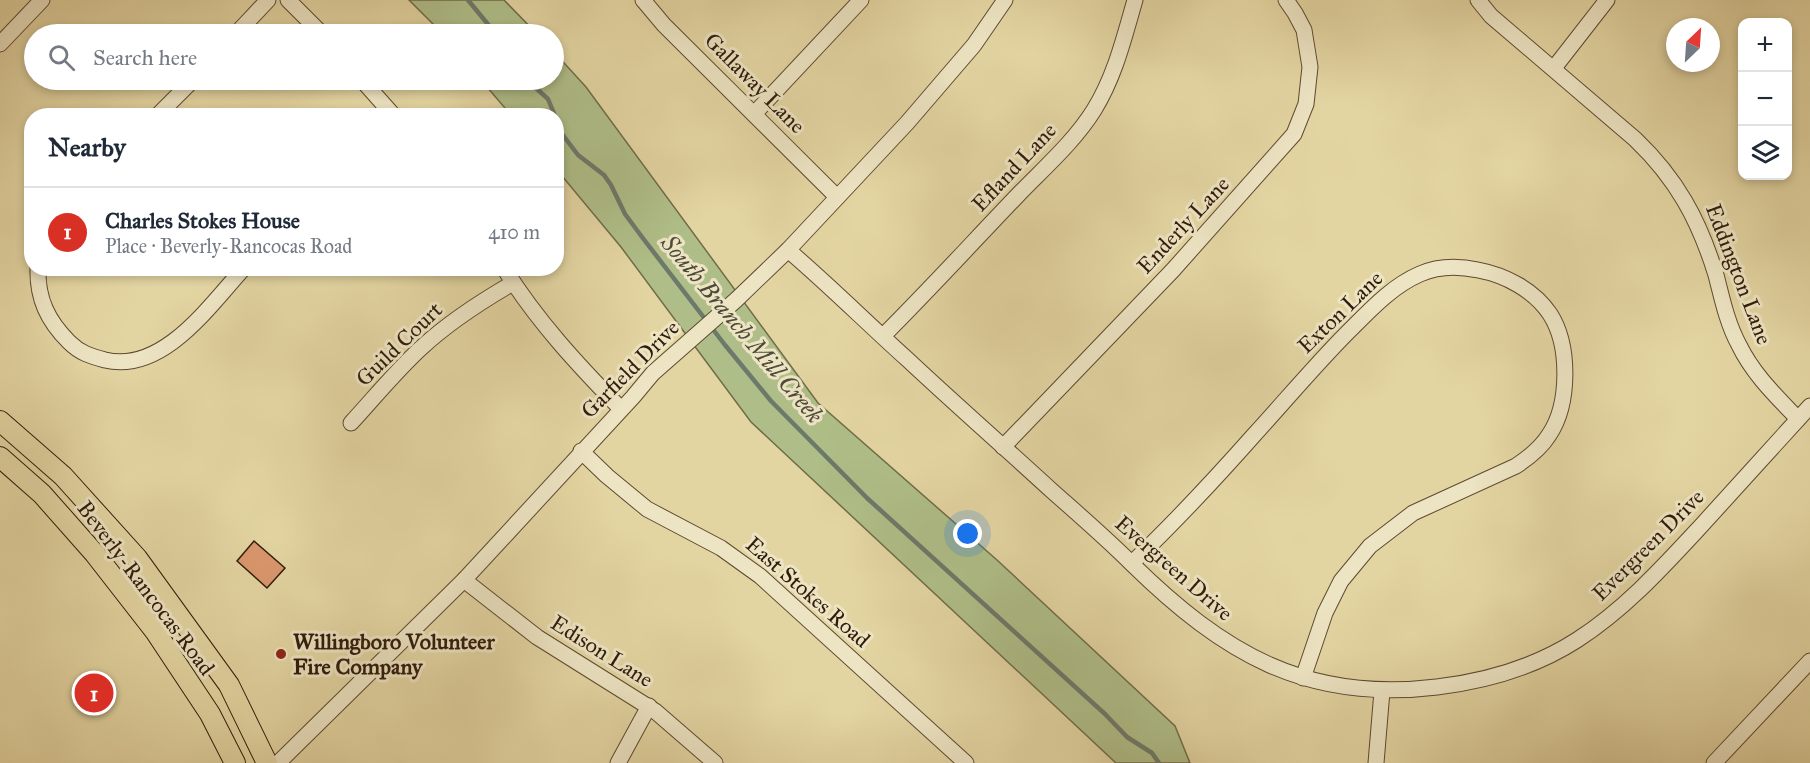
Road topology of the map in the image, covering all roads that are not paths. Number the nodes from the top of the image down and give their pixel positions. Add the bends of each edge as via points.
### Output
1 (42, 0) edge
2 (268, 0) edge
3 (288, 0) edge
4 (643, 0) edge
5 (861, 0) edge
6 (1005, 0) edge
7 (1135, 0) edge
8 (1286, 0) edge
9 (1478, 0) edge
10 (1607, 0) edge
11 (245, 24) edge
12 (312, 24) edge
13 (0, 44) edge
14 (1554, 68) junction
15 (183, 90) edge
16 (371, 90) edge
17 (165, 108) edge
18 (386, 108) edge
19 (754, 114) junction
20 (837, 197) junction
21 (788, 250) junction
22 (38, 276) edge
23 (237, 276) edge
24 (509, 276) edge
25 (513, 283) junction
26 (883, 336) junction
27 (1810, 406) edge
28 (621, 410) junction
29 (1798, 419) junction
30 (0, 422) edge
31 (351, 423) dead end
32 (1003, 447) junction
33 (581, 451) junction
34 (0, 458) edge
35 (1131, 563) junction
36 (464, 580) junction
37 (1807, 672) edge
38 (1303, 678) junction
39 (1382, 691) junction
40 (649, 706) junction
41 (235, 763) edge
42 (267, 763) edge
43 (278, 763) edge
44 (618, 763) edge
45 (716, 763) edge
46 (966, 763) edge
47 (1376, 763) edge
48 (1714, 763) edge

1 - 13 street
2 - 11 street
3 - 12 street
4 - 19 street, Gallaway Lane
5 - 19 street
6 - 20 street, Garfield Drive via 974,45
7 - 26 street, Efland Lane via 1119,57 1093,112 1034,180
8 - 32 street, Enderly Lane via 1304,30 1310,67 1306,104 1294,134 1173,270
9 - 14 street, Eddington Lane via 1491,16
10 - 14 street
14 - 29 street, Eddington Lane via 1647,150 1682,193 1702,234 1737,343 1758,375
15 - 17 street
16 - 18 street
19 - 20 street, Gallaway Lane
20 - 21 street, Garfield Drive
21 - 26 street, Evergreen Drive
21 - 28 street, Garfield Drive via 653,373
22 - 23 street via 41,300 56,329 79,352 110,361 156,354 183,334
24 - 25 street
25 - 28 street via 569,355
25 - 31 street, Guild Court via 468,310 432,339
26 - 32 street, Evergreen Drive
27 - 29 street, Evergreen Drive
28 - 33 street, Garfield Drive
29 - 39 street, Evergreen Drive via 1646,584 1579,638 1531,664 1477,681
30 - 42 main road, Beverly-Rancocas Road via 63,476 137,558 229,685
32 - 35 street, Evergreen Drive
33 - 36 street, Garfield Drive
33 - 46 street, East Stokes Road via 647,508 721,548 760,576
34 - 41 main road, Beverly-Rancocas Road via 42,494 95,554 210,714
35 - 38 street, Evergreen Drive via 1177,606 1224,641
35 - 38 street, Exton Lane via 1180,516 1331,349 1376,304 1406,281 1423,273 1457,267 1491,272 1523,288 1549,312 1558,329 1565,366 1562,403 1550,435 1516,466 1413,513 1370,546 1341,581 1325,613
36 - 40 street, Edison Lane via 537,637
36 - 43 street, Garfield Drive
37 - 48 street
38 - 39 street, Evergreen Drive via 1332,686
39 - 47 street
40 - 44 street
40 - 45 street, Edison Lane

